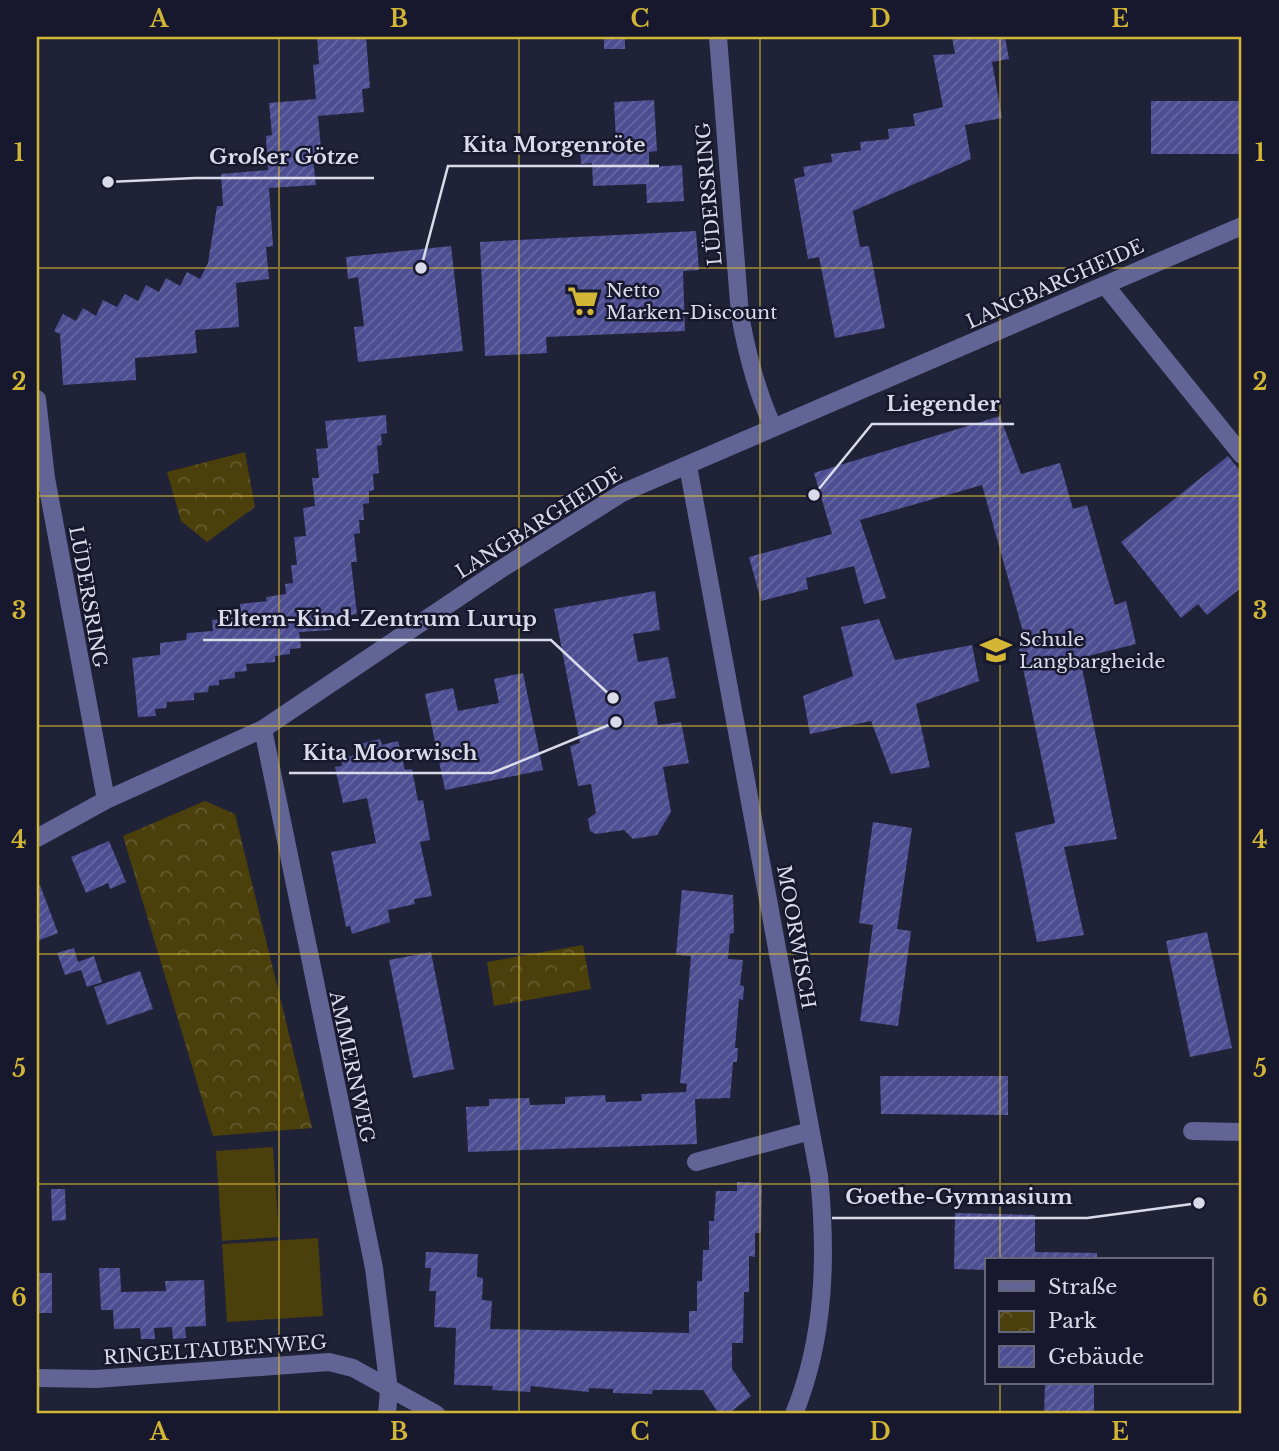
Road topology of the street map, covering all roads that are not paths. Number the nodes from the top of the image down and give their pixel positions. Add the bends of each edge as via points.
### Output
1 (718, 37) edge
2 (1242, 226) edge
3 (1105, 285) junction
4 (37, 399) edge
5 (773, 427) junction
6 (1242, 455) edge
7 (688, 466) junction
8 (263, 729) junction
9 (106, 800) junction
10 (37, 838) edge
11 (810, 1131) junction
12 (1192, 1131) dead end
13 (1242, 1132) edge
14 (696, 1162) dead end
15 (37, 1378) edge
16 (389, 1390) junction
17 (387, 1414) edge
18 (436, 1414) edge
19 (794, 1414) edge

1 - 5 street, LÜDERSRING via 740,315 755,384
2 - 3 street, LANGBARGHEIDE
3 - 5 street, LANGBARGHEIDE
3 - 6 street
4 - 9 street, LÜDERSRING via 48,491
5 - 7 street, LANGBARGHEIDE
7 - 8 street, LANGBARGHEIDE via 622,493
7 - 11 street, MOORWISCH
8 - 9 street, LANGBARGHEIDE
8 - 16 street, AMMERNWEG via 374,1268
9 - 10 street, LANGBARGHEIDE
11 - 14 street
11 - 19 street, MOORWISCH via 825,1249 821,1318 805,1389
12 - 13 street
15 - 16 street, RINGELTAUBENWEG via 96,1379 329,1362 354,1367
16 - 17 street, AMMERNWEG
16 - 18 street

